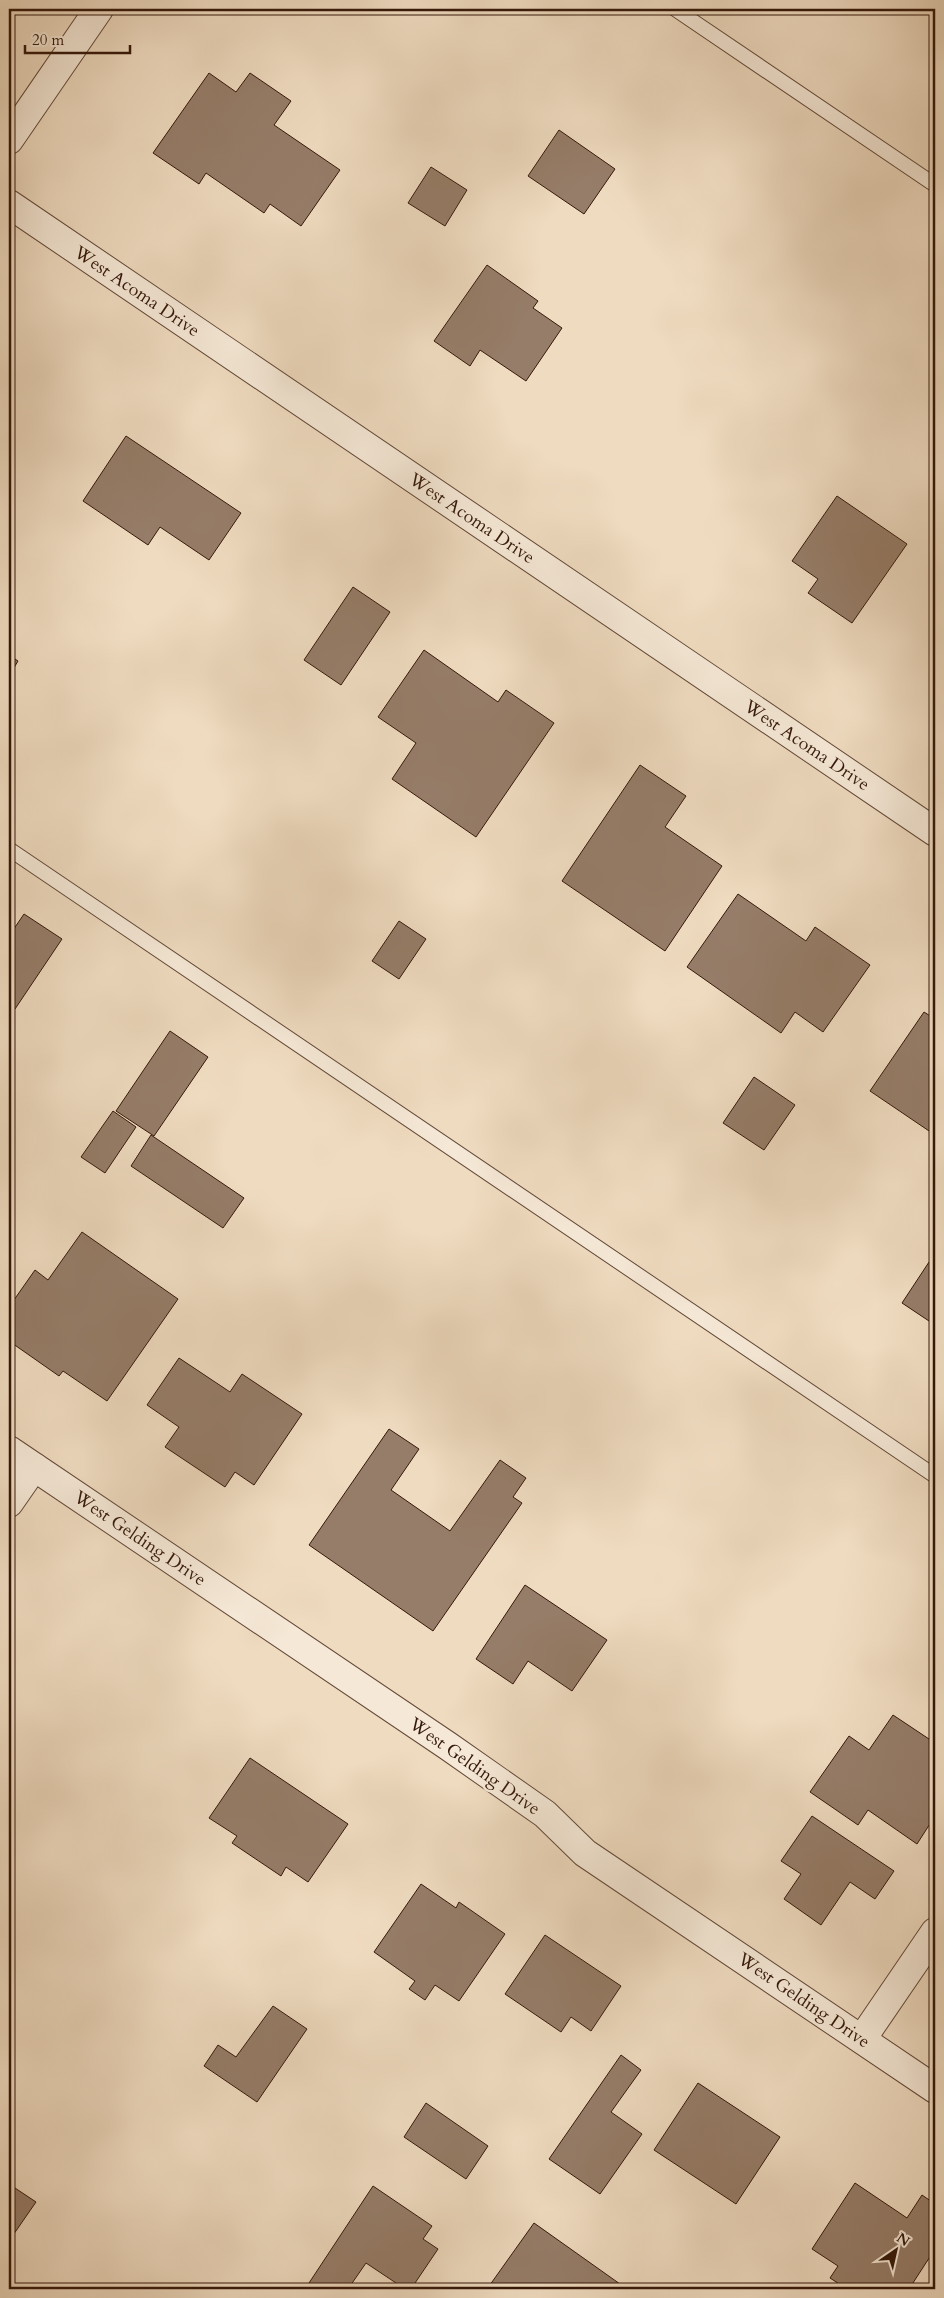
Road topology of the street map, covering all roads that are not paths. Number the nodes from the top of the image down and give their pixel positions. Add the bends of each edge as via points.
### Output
1 (99, 9) edge
2 (674, 9) edge
3 (9, 140) edge
4 (935, 184) edge
5 (9, 204) edge
6 (935, 832) edge
7 (9, 849) edge
8 (9, 1450) edge
9 (34, 1467) junction
10 (935, 1476) edge
11 (9, 1503) edge
12 (935, 1932) edge
13 (862, 2039) junction
14 (935, 2089) edge

1 - 3 street
2 - 4 lane
5 - 6 street, West Acoma Drive
7 - 10 lane
8 - 9 street, West Gelding Drive
9 - 11 street
9 - 13 street, West Gelding Drive via 448,1746 545,1814 585,1853
12 - 13 street
13 - 14 street, West Gelding Drive

